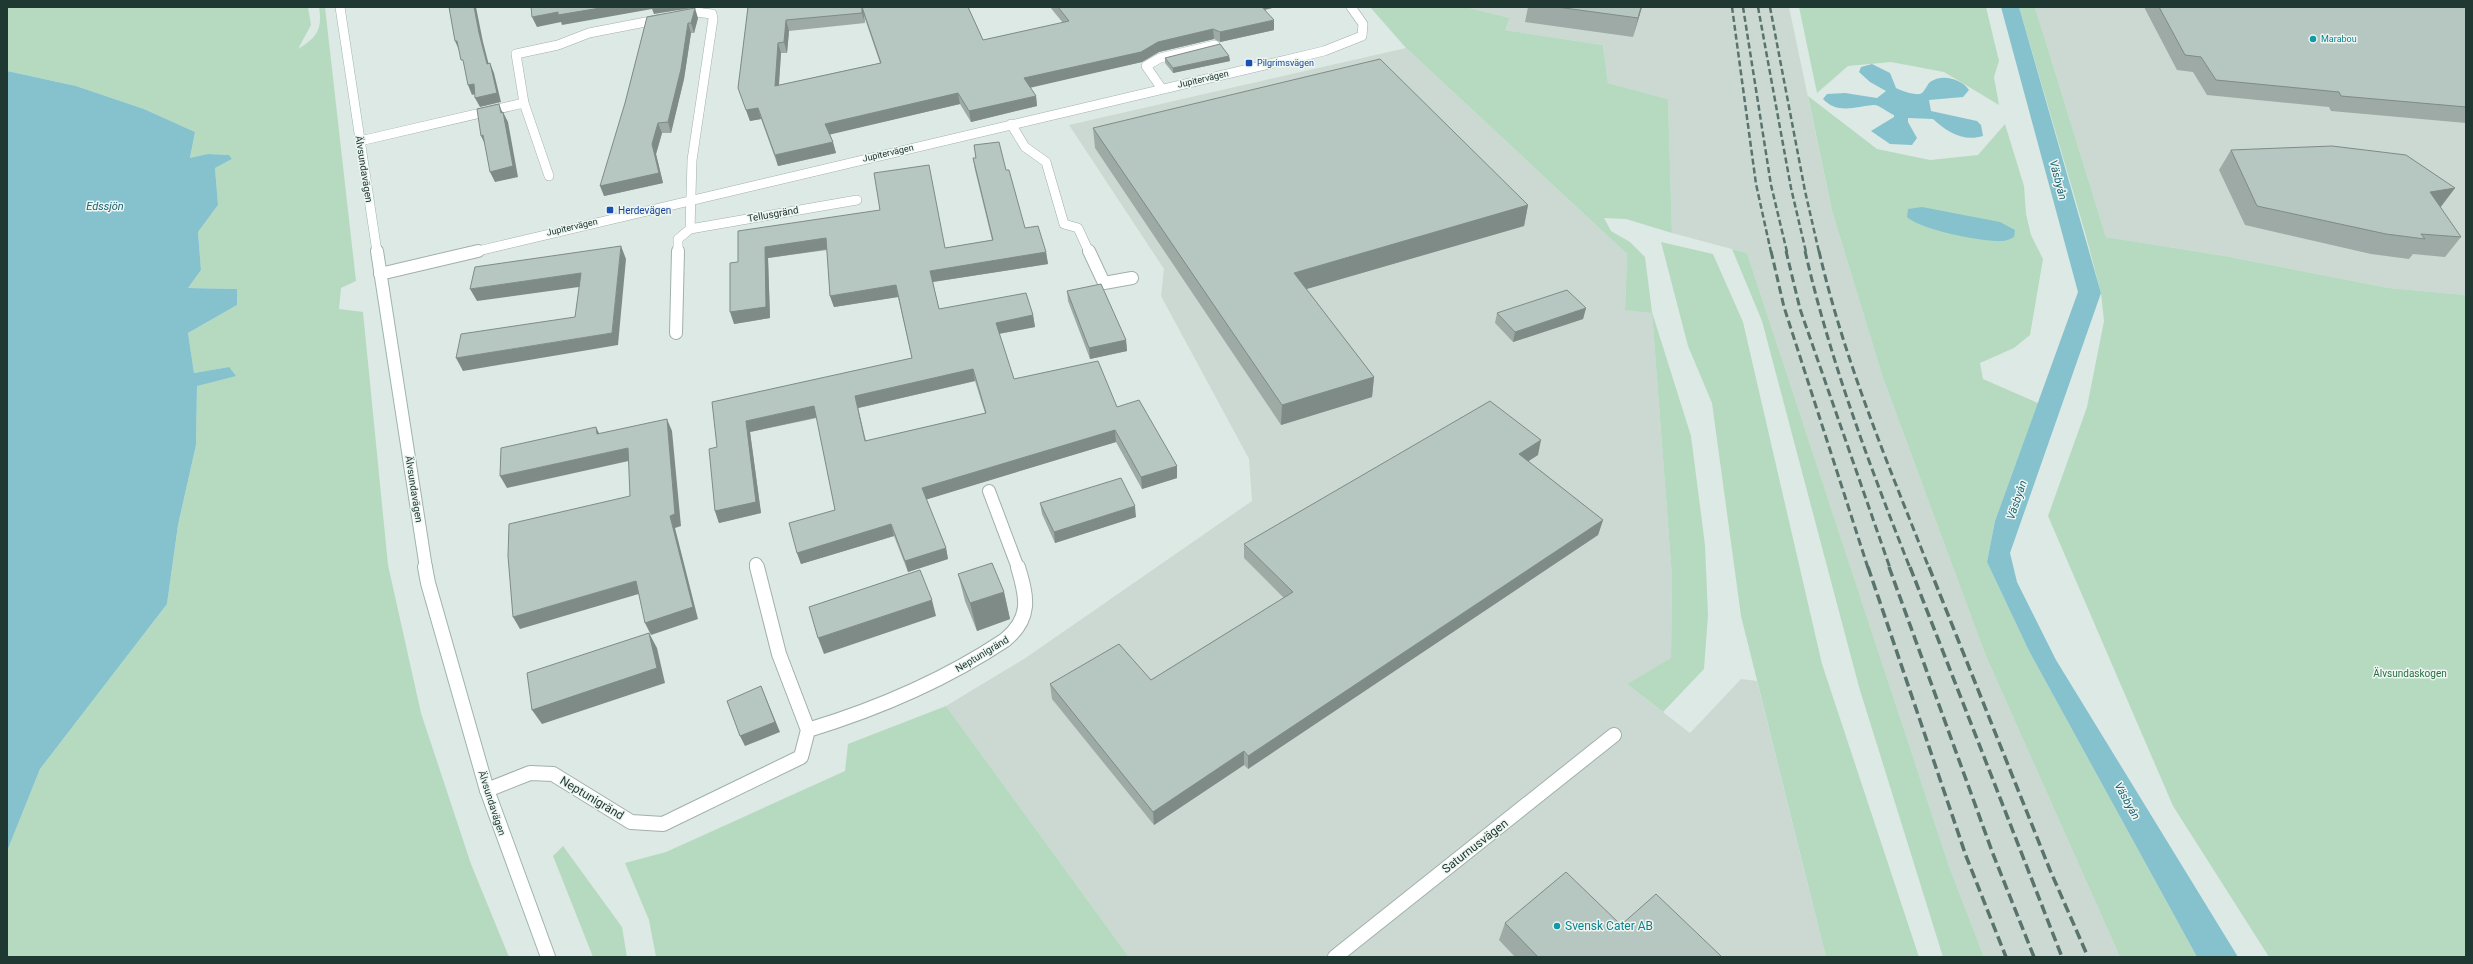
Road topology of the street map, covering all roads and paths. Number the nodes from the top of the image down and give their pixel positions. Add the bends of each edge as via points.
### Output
1 (340, 7) edge
2 (1351, 7) edge
3 (1215, 45) edge
4 (1162, 89) junction
5 (524, 103) junction
6 (1011, 124) junction
7 (360, 141) junction
8 (549, 176) dead end
9 (690, 199) junction
10 (857, 200) dead end
11 (690, 228) junction
12 (380, 274) junction
13 (1132, 278) dead end
14 (676, 333) dead end
15 (989, 491) dead end
16 (756, 564) dead end
17 (808, 730) junction
18 (1614, 735) dead end
19 (487, 790) junction
20 (548, 957) edge
21 (1335, 957) edge

1 - 7 street, Älvsundavägen
2 - 4 street, Jupitervägen via 1363,24 1362,36 1342,45
3 - 4 street via 1160,58 1146,66
4 - 6 street, Jupitervägen
5 - 7 street
5 - 8 street
5 - 9 street via 516,54 558,45 589,33 695,12 712,14 692,160
6 - 9 street, Jupitervägen
6 - 13 street via 1025,147 1046,162 1064,224 1078,228 1104,283
7 - 12 street, Älvsundavägen
9 - 11 street
9 - 12 street, Jupitervägen
10 - 11 street, Tellusgränd
11 - 14 street via 678,239
12 - 19 street, Älvsundavägen via 428,583
15 - 17 street, Neptunigränd via 1019,570 1026,598 1025,617 1011,636 938,681 856,716
16 - 17 street via 779,654
17 - 19 street, Neptunigränd via 802,757 663,824 632,822 553,774 530,774
18 - 21 street, Saturnusvägen
19 - 20 street, Älvsundavägen

